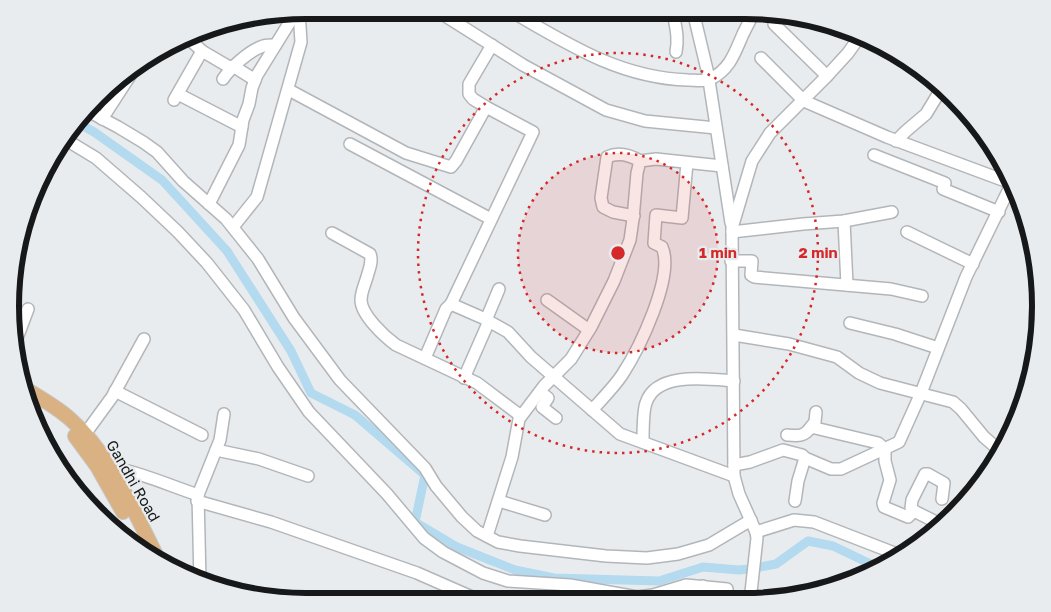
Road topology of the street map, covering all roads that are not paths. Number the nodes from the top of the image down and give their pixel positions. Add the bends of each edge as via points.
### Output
1 (293, 19) edge
2 (299, 19) edge
3 (450, 19) edge
4 (525, 19) edge
5 (674, 19) edge
6 (695, 19) edge
7 (751, 19) edge
8 (774, 24) dead end
9 (856, 41) edge
10 (193, 42) edge
11 (275, 45) junction
12 (492, 45) junction
13 (202, 51) junction
14 (676, 52) dead end
15 (761, 58) dead end
16 (232, 67) junction
17 (828, 76) junction
18 (223, 79) dead end
19 (256, 80) junction
20 (709, 80) junction
21 (122, 86) edge
22 (289, 90) junction
23 (938, 94) edge
24 (804, 101) junction
25 (486, 107) junction
26 (95, 112) edge
27 (102, 118) junction
28 (242, 127) junction
29 (716, 128) junction
30 (896, 141) junction
31 (70, 142) edge
32 (350, 144) dead end
33 (874, 156) dead end
34 (640, 161) junction
35 (687, 163) junction
36 (722, 166) junction
37 (1004, 180) edge
38 (1008, 191) edge
39 (210, 204) junction
40 (892, 212) dead end
41 (999, 212) junction
42 (634, 216) junction
43 (492, 219) junction
44 (844, 221) junction
45 (233, 227) junction
46 (732, 230) junction
47 (907, 232) dead end
48 (332, 233) dead end
49 (731, 261) junction
50 (973, 264) junction
51 (848, 286) junction
52 (499, 290) dead end
53 (922, 296) dead end
54 (547, 300) dead end
55 (451, 304) junction
56 (28, 309) dead end
57 (487, 320) junction
58 (850, 323) dead end
59 (589, 330) junction
60 (20, 331) edge
61 (734, 335) junction
62 (144, 339) dead end
63 (938, 348) junction
64 (425, 358) junction
65 (553, 376) junction
66 (464, 378) junction
67 (734, 381) junction
68 (115, 391) junction
69 (540, 392) junction
70 (33, 393) edge
71 (921, 393) junction
72 (38, 408) edge
73 (592, 410) junction
74 (816, 412) dead end
75 (224, 414) dead end
76 (521, 416) junction
77 (556, 418) dead end
78 (811, 427) junction
79 (85, 434) junction
80 (202, 435) dead end
81 (786, 435) dead end
82 (642, 442) junction
83 (996, 447) edge
84 (885, 449) junction
85 (216, 450) junction
86 (804, 458) junction
87 (109, 467) junction
88 (734, 471) junction
89 (308, 476) dead end
90 (198, 498) junction
91 (942, 499) dead end
92 (499, 501) junction
93 (795, 501) dead end
94 (914, 511) junction
95 (545, 515) dead end
96 (751, 520) junction
97 (935, 521) edge
98 (756, 535) junction
99 (486, 536) junction
100 (136, 537) edge
101 (153, 550) edge
102 (893, 553) edge
103 (200, 572) edge
104 (704, 586) junction
105 (727, 589) dead end
106 (462, 593) edge
107 (615, 593) edge
108 (659, 593) edge
109 (702, 593) edge
110 (751, 593) edge

1 - 11 street
2 - 22 street via 302,42
3 - 12 street
4 - 20 street via 577,49 623,69 666,79
5 - 14 street via 678,38
6 - 20 street
7 - 20 street via 734,58
8 - 17 street
9 - 17 street
10 - 13 street
11 - 16 street via 264,45
11 - 19 street
12 - 25 street via 468,88 469,94
12 - 29 street via 522,65 606,110 645,120
13 - 16 street
13 - 28 street via 176,97
15 - 24 street
16 - 18 street
16 - 19 street
17 - 24 street
19 - 28 street
20 - 29 street
21 - 27 street
22 - 25 street via 406,153 451,167
22 - 45 street via 257,197
23 - 30 street via 926,114
24 - 30 street
24 - 46 street via 770,133 752,161
25 - 43 street via 533,132
26 - 27 street
27 - 39 street via 157,152
28 - 39 street via 239,145
29 - 36 street
30 - 37 street
31 - 107 street via 96,158 141,196 207,263 244,310 309,412 424,538 483,573 508,581 570,585
32 - 43 street
33 - 41 street via 944,183 944,189
34 - 35 street via 656,159
34 - 42 street
34 - 42 street via 632,156 614,154 607,157 601,198 603,207 612,212
35 - 36 street
35 - 73 street via 682,218 656,215 654,244 662,247 665,254 664,284 622,375
36 - 46 street
38 - 41 street
39 - 45 street
40 - 44 street
41 - 50 street
42 - 59 street via 630,240 614,281
43 - 55 street
44 - 46 street
44 - 51 street
45 - 99 street via 340,380 425,468 462,517
46 - 49 street
47 - 50 street
48 - 64 street via 370,254 371,265 361,301 370,319 396,345
49 - 51 street via 752,261 751,276 754,277
49 - 61 street
50 - 63 street
51 - 53 street via 891,289
52 - 57 street
54 - 59 street
55 - 57 street
55 - 64 street
56 - 60 street
57 - 65 street via 508,332
57 - 66 street
58 - 63 street
59 - 65 street via 571,360
61 - 67 street
61 - 71 street via 789,344 837,357 880,383
62 - 68 street
63 - 71 street
64 - 66 street
65 - 69 street
65 - 73 street
66 - 76 street via 484,388
67 - 82 street via 687,380 656,388 645,405
67 - 88 street
68 - 79 street
68 - 80 street
69 - 76 street
69 - 77 street via 548,398 542,407
70 - 79 main road, Gandhi Road via 69,418
71 - 83 street via 953,402
71 - 84 street via 899,442
72 - 100 main road via 72,433 84,448
73 - 82 street via 620,434
74 - 78 street
75 - 85 street
76 - 92 street
78 - 81 street via 801,436
78 - 84 street via 878,443
79 - 87 main road, Gandhi Road
82 - 88 street
84 - 86 street via 837,470
84 - 94 street via 890,480 883,505 908,517
85 - 89 street via 259,459
85 - 90 street
86 - 88 street via 783,450
86 - 93 street
87 - 90 street via 143,475
87 - 101 main road, Gandhi Road
88 - 96 street via 739,494
90 - 103 street
90 - 106 street via 408,570
91 - 94 street via 944,483 925,474 912,500
92 - 95 street
92 - 99 street
94 - 97 street
96 - 98 street
96 - 99 street via 709,545 647,558 520,546
98 - 102 street via 794,520 814,522
98 - 110 street
104 - 105 street
104 - 108 street via 683,585
104 - 109 street

